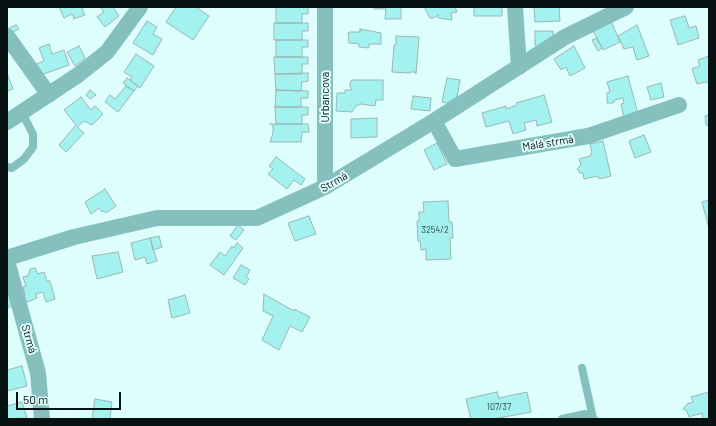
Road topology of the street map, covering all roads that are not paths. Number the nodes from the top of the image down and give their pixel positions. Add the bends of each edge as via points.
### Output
1 (140, 7) edge
2 (325, 7) edge
3 (515, 7) edge
4 (626, 7) edge
5 (7, 36) edge
6 (519, 67) junction
7 (49, 95) junction
8 (679, 105) dead end
9 (22, 113) junction
10 (434, 121) junction
11 (7, 122) edge
12 (7, 167) edge
13 (326, 187) junction
14 (7, 258) edge
15 (7, 261) edge
16 (582, 368) dead end
17 (42, 419) edge
18 (562, 419) edge
19 (594, 419) edge

1 - 7 street via 107,52
2 - 13 street, Urbancova
3 - 6 street
4 - 6 street, Strmá via 565,37
5 - 7 street
6 - 10 street, Strmá
7 - 9 street
8 - 10 street, Malá strmá via 588,136 455,159
9 - 11 street
9 - 12 lane via 33,134 33,148 24,160 12,168
10 - 13 street, Strmá
13 - 14 street, Strmá via 257,218 157,218 74,237
15 - 17 street, Strmá via 38,373
16 - 19 lane
18 - 19 lane via 584,414

